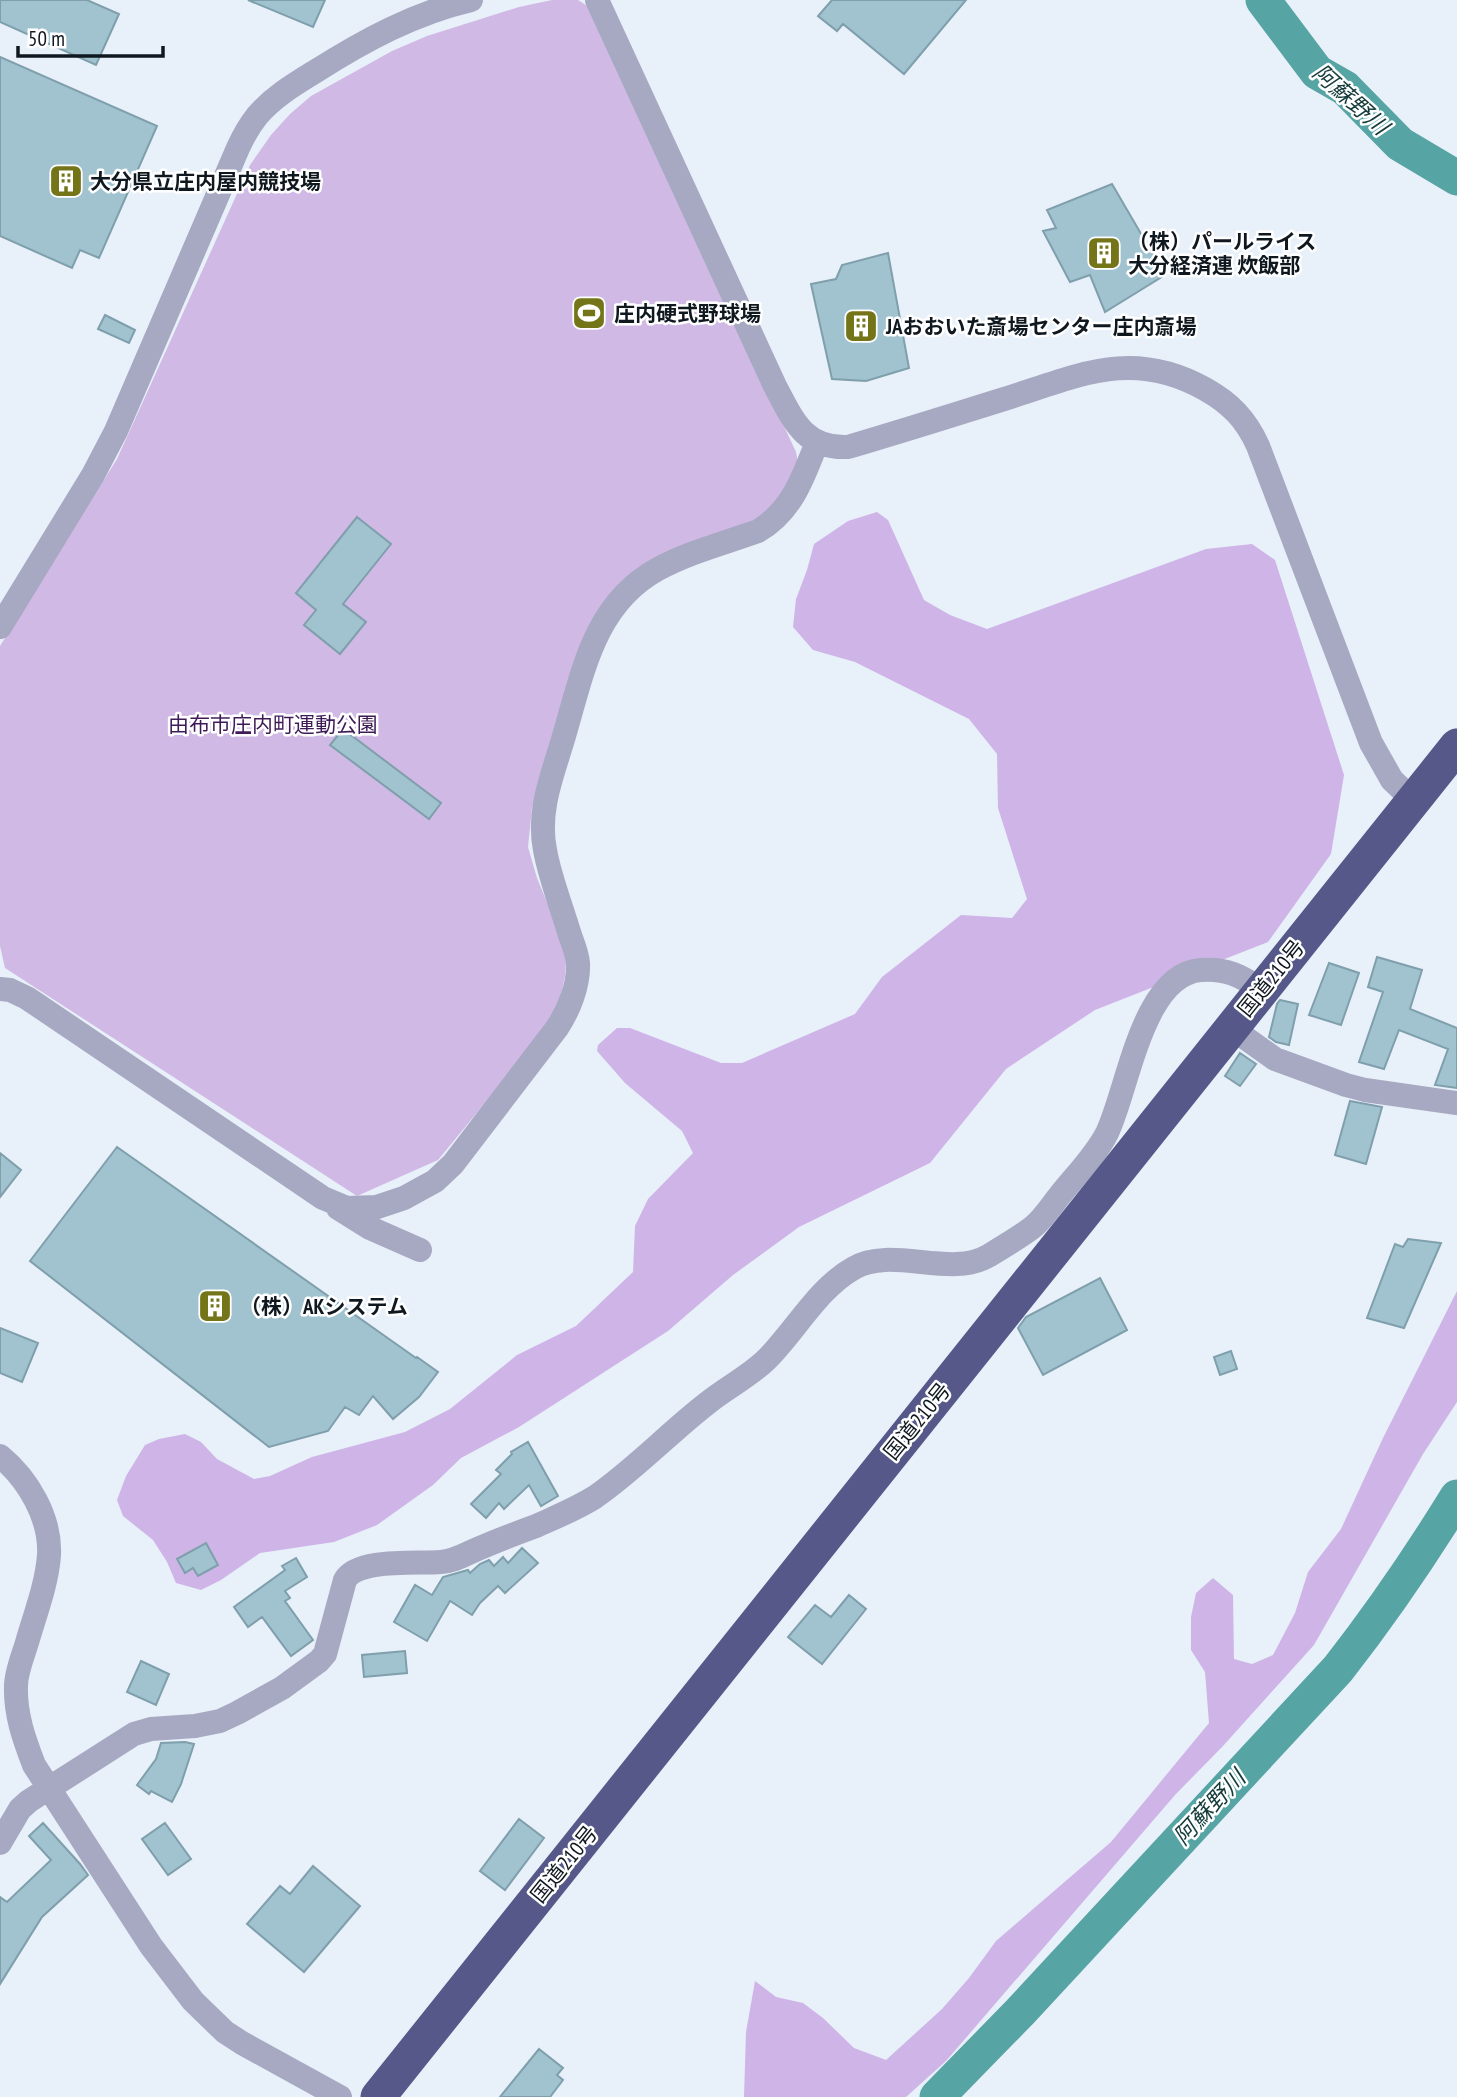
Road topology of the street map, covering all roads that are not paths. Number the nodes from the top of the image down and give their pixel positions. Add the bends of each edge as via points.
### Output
1 (471, 0) edge
2 (597, 0) edge
3 (817, 442) junction
4 (0, 627) edge
5 (1457, 746) edge
6 (1413, 800) junction
7 (0, 989) edge
8 (1261, 990) junction
9 (1233, 1026) junction
10 (1457, 1103) edge
11 (323, 1198) junction
12 (420, 1250) dead end
13 (0, 1456) edge
14 (49, 1788) junction
15 (0, 1843) edge
16 (340, 2097) edge
17 (378, 2097) edge

1 - 4 street via 408,20 365,41 295,84 257,115 238,148 116,431
2 - 3 street via 775,386 797,426
3 - 6 street via 848,447 1082,375 1122,367 1171,373 1222,398 1241,416 1258,446 1371,743 1392,780
3 - 11 street via 795,495 770,524 651,573 611,610 593,642 542,813 545,851 578,963 570,1004 557,1028 435,1181 377,1206 347,1208
5 - 6 highway, 国道210号
6 - 8 highway, 国道210号
7 - 11 street via 27,998
8 - 9 highway, 国道210号
8 - 14 street via 1240,976 1217,969 1186,973 1166,988 1139,1037 1108,1132 1035,1226 973,1263 879,1261 854,1268 825,1292 768,1358 595,1496 556,1518 460,1558 354,1570 345,1580 325,1654 282,1688 220,1721 134,1734
9 - 10 street via 1275,1059 1346,1085
9 - 17 highway, 国道210号
11 - 12 street
13 - 14 street via 28,1488 47,1531 48,1562 16,1683 23,1736
14 - 15 street via 23,1805
14 - 16 street via 151,1946 193,2001 225,2032

